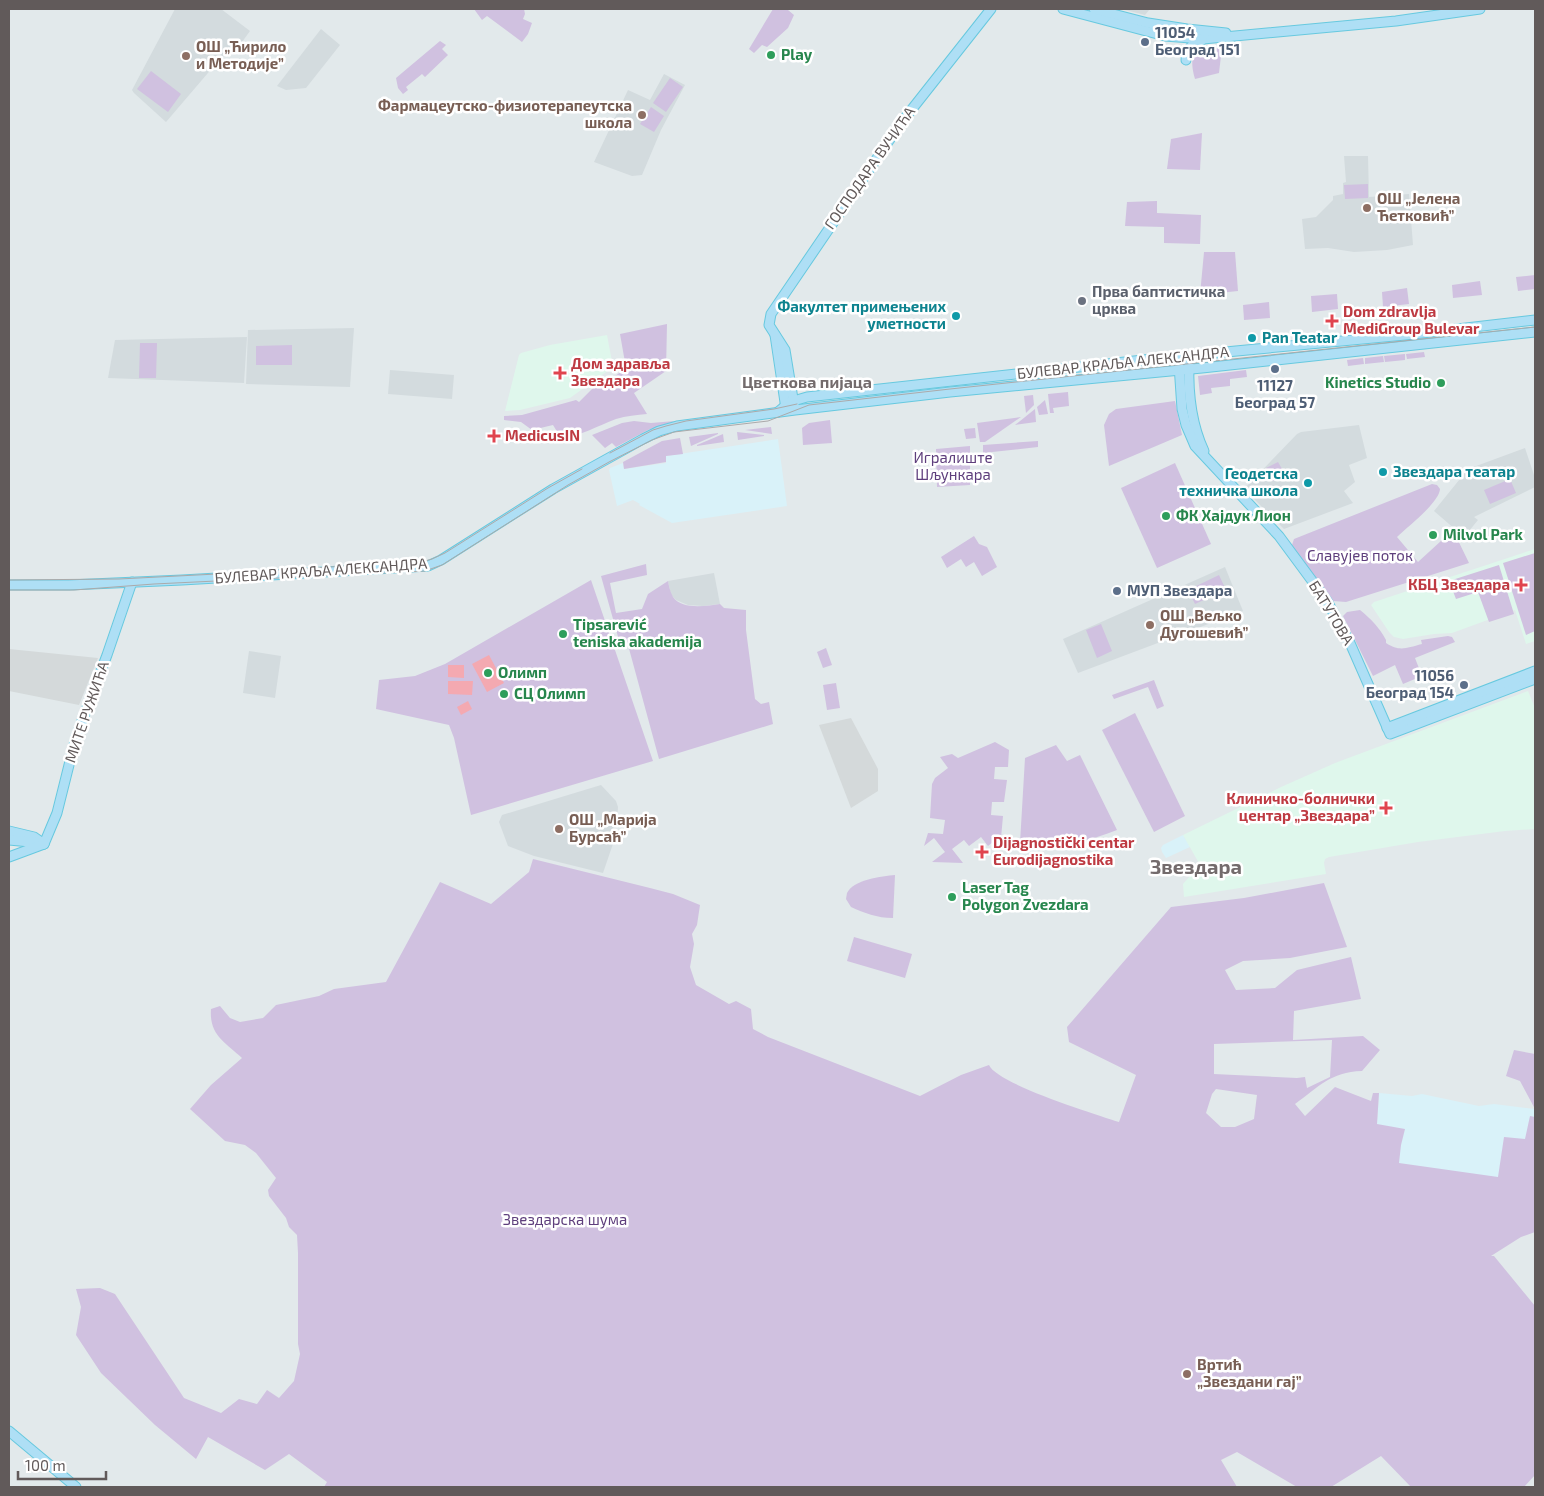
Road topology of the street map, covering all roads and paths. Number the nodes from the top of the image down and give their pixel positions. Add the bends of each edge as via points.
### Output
1 (991, 9) edge
2 (1062, 9) edge
3 (1094, 9) edge
4 (1480, 9) edge
5 (1241, 36) junction
6 (1203, 39) junction
7 (1186, 60) dead end
8 (1535, 320) edge
9 (1535, 332) edge
10 (1189, 356) junction
11 (1178, 357) junction
12 (1184, 370) junction
13 (791, 407) junction
14 (132, 582) junction
15 (9, 585) edge
16 (1535, 671) edge
17 (1535, 679) edge
18 (1389, 731) junction
19 (9, 831) edge
20 (9, 840) edge
21 (44, 844) junction
22 (9, 857) edge
23 (9, 1431) edge
24 (76, 1487) edge

1 - 13 main road, ГОСПОДАРА ВУЧИЋА via 901,123 772,311 768,323 785,350
2 - 6 main road via 1165,36
3 - 5 main road via 1148,23
4 - 5 main road
5 - 6 main road
6 - 7 main road via 1190,46
8 - 10 main road, БУЛЕВАР КРАЉА АЛЕКСАНДРА
9 - 12 main road, БУЛЕВАР КРАЉА АЛЕКСАНДРА
10 - 11 main road, БУЛЕВАР КРАЉА АЛЕКСАНДРА
10 - 12 main road, БАТУТОВА
11 - 12 main road, БАТУТОВА
11 - 13 main road, БУЛЕВАР КРАЉА АЛЕКСАНДРА via 807,397
12 - 13 main road, БУЛЕВАР КРАЉА АЛЕКСАНДРА
12 - 18 main road, БАТУТОВА via 1194,424 1210,462 1279,536 1327,601 1346,635
13 - 14 main road, БУЛЕВАР КРАЉА АЛЕКСАНДРА via 775,413 686,425 653,434 553,489 428,566
14 - 15 main road, БУЛЕВАР КРАЉА АЛЕКСАНДРА
14 - 21 main road, МИТЕ РУЖИЋА via 76,737 57,813
16 - 18 main road
17 - 18 main road
19 - 21 main road
20 - 21 main road
21 - 22 main road
23 - 24 main road

